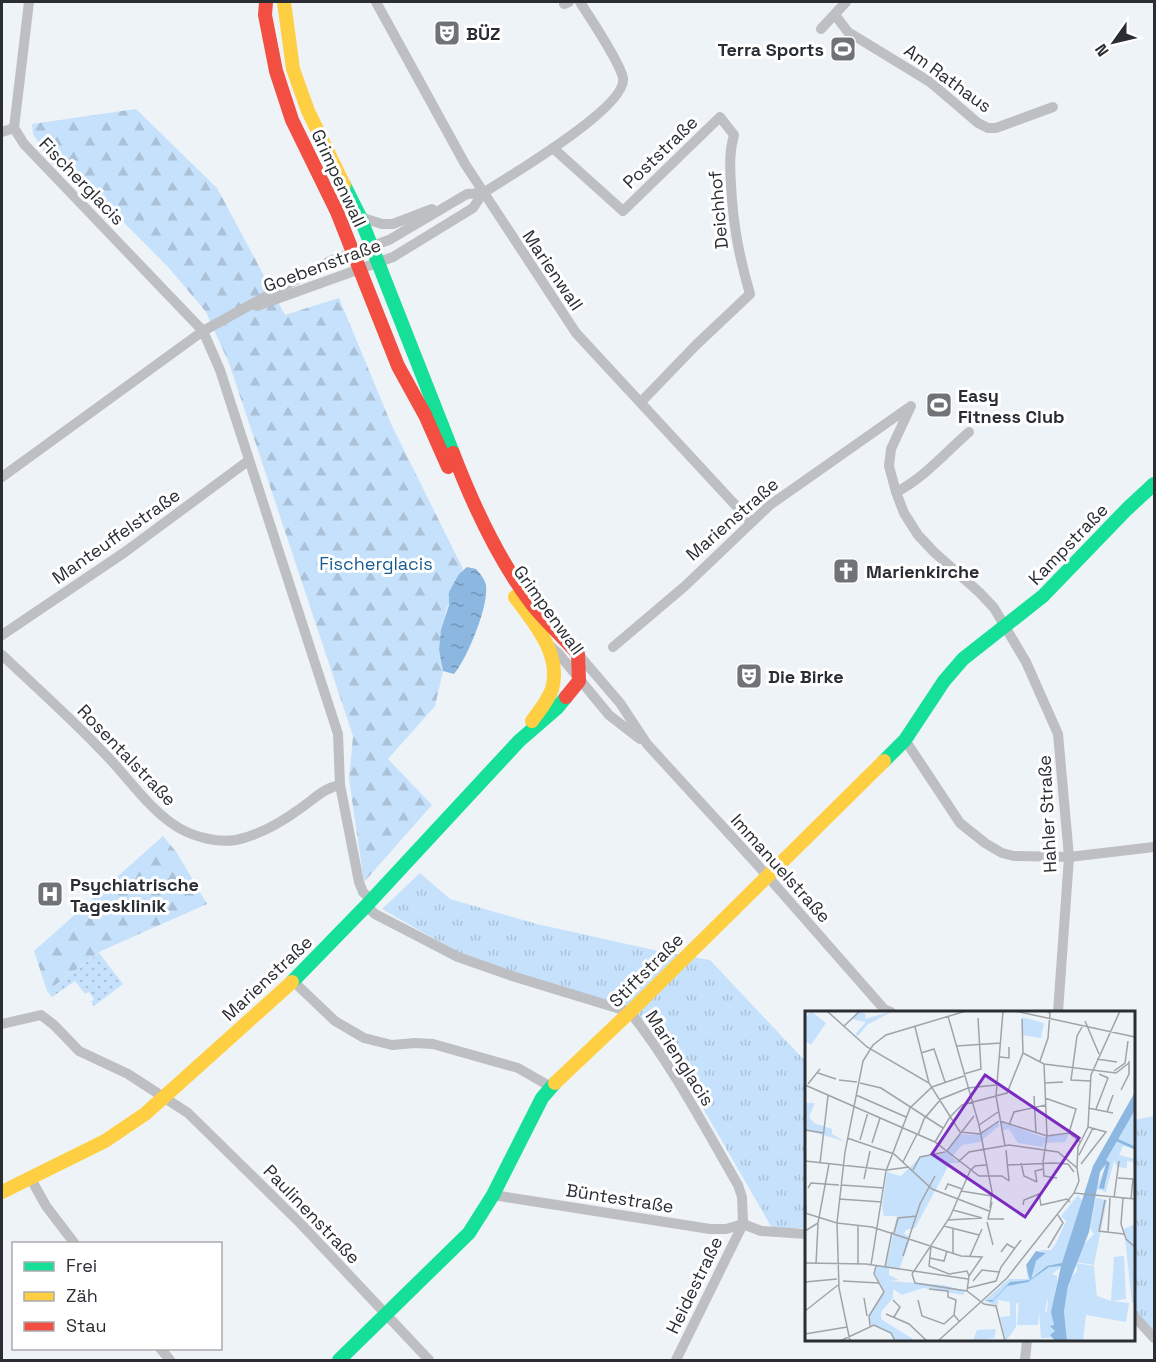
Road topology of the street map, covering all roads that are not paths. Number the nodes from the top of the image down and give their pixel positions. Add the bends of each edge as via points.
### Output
1 (29, 2) edge
2 (266, 2) edge
3 (284, 2) edge
4 (376, 2) edge
5 (580, 2) edge
6 (846, 2) edge
7 (835, 15) junction
8 (821, 29) dead end
9 (1053, 107) dead end
10 (720, 117) joint
11 (14, 128) junction
12 (2, 132) edge
13 (553, 148) junction
14 (483, 194) junction
15 (455, 201) junction
16 (360, 217) junction
17 (372, 246) junction
18 (353, 253) junction
19 (378, 263) junction
20 (359, 270) junction
21 (237, 313) junction
22 (203, 331) junction
23 (641, 402) junction
24 (911, 406) joint
25 (969, 432) dead end
26 (248, 461) junction
27 (2, 477) edge
28 (1155, 484) edge
29 (896, 492) junction
30 (751, 522) junction
31 (1005, 627) junction
32 (2, 635) edge
33 (547, 644) junction
34 (613, 648) dead end
35 (578, 654) junction
36 (2, 655) edge
37 (579, 681) junction
38 (904, 740) junction
39 (519, 741) junction
40 (647, 744) junction
41 (340, 786) junction
42 (1155, 847) edge
43 (1070, 857) junction
44 (768, 877) junction
45 (369, 903) junction
46 (293, 981) junction
47 (889, 1011) edge
48 (1058, 1011) edge
49 (630, 1012) junction
50 (2, 1024) edge
51 (551, 1087) junction
52 (165, 1097) junction
53 (31, 1179) junction
54 (2, 1192) edge
55 (493, 1195) junction
56 (742, 1224) junction
57 (805, 1234) edge
58 (73, 1242) edge
59 (386, 1314) junction
60 (1135, 1317) edge
61 (1155, 1338) edge
62 (1027, 1341) edge
63 (339, 1360) edge
64 (429, 1360) edge
65 (676, 1360) edge
66 (1025, 1360) edge

1 - 11 street
2 - 18 street, Grimpenwall via 276,71 286,104
3 - 16 street, Grimpenwall via 293,69 308,111
4 - 14 street, Marienwall
5 - 13 street via 619,66 623,88 588,124
6 - 7 street
7 - 8 street
7 - 9 street, Am Rathaus via 848,32 930,82 988,128
10 - 13 street, Poststraße via 623,211
10 - 23 street, Deichhof via 734,135 730,151 732,220 750,294
11 - 12 street
11 - 22 street, Fischerglacis via 24,144
13 - 14 street
14 - 15 street, Goebenstraße via 466,194
14 - 19 street, Goebenstraße via 473,208
14 - 23 street, Marienwall via 576,333
15 - 16 street via 393,224
15 - 17 street, Goebenstraße
16 - 17 street, Grimpenwall
17 - 18 street, Goebenstraße
17 - 19 street, Grimpenwall
18 - 20 street, Grimpenwall
18 - 21 street, Goebenstraße via 321,265
19 - 20 street, Goebenstraße
19 - 35 street, Grimpenwall via 482,523 532,604
20 - 21 street, Goebenstraße
20 - 33 street, Grimpenwall via 398,366 425,415 465,510 500,574
21 - 22 street, Goebenstraße
22 - 26 street, Fischerglacis via 220,370
22 - 27 street, Goebenstraße
23 - 30 street, Marienwall
24 - 29 street, Hahler Straße via 891,449 889,466
24 - 30 street, Marienstraße
25 - 29 street via 918,479
26 - 32 street, Manteuffelstraße via 125,552
26 - 41 street, Fischerglacis via 338,734
28 - 31 street, Kampstraße via 1043,596
29 - 31 street, Hahler Straße via 918,535 980,592
30 - 34 street, Marienstraße
31 - 38 street, Stiftstraße via 963,659
31 - 43 street, Hahler Straße via 1026,662 1058,734
33 - 37 street, Grimpenwall
33 - 39 street, Marienstraße via 554,671 552,689
35 - 37 street, Grimpenwall
35 - 40 street, Immanuelstraße via 614,695
36 - 41 street, Rosentalstraße via 84,732 153,806 191,834 227,841 250,836 289,816 324,791
37 - 39 street, Marienstraße via 557,708
37 - 40 street, Immanuelstraße via 609,715
38 - 43 street via 955,816 985,843 1014,856
38 - 44 street, Stiftstraße
39 - 45 street, Marienstraße
40 - 44 street, Immanuelstraße
41 - 45 street, Fischerglacis via 359,882
42 - 43 street
43 - 48 street, Hahler Straße
44 - 47 street, Immanuelstraße
44 - 49 street, Stiftstraße
45 - 46 street, Marienstraße
45 - 49 street, Marienglacis via 375,914 458,957
46 - 51 street via 335,1021 364,1038 392,1045 433,1044 518,1068
46 - 52 street, Marienstraße
49 - 51 street, Stiftstraße
49 - 56 street, Marienglacis via 672,1071 738,1185
50 - 52 street, Paulinenstraße via 41,1015 79,1051
51 - 55 street, Stiftstraße
52 - 53 street, Marienstraße via 105,1141
52 - 59 street, Paulinenstraße via 188,1113
53 - 54 street, Marienstraße
53 - 58 street
55 - 56 street, Büntestraße via 710,1229
55 - 59 street, Stiftstraße via 464,1239
56 - 57 street via 761,1231
56 - 65 street, Heidestraße
59 - 63 street, Stiftstraße
59 - 64 street, Paulinenstraße
60 - 61 street
62 - 66 street

